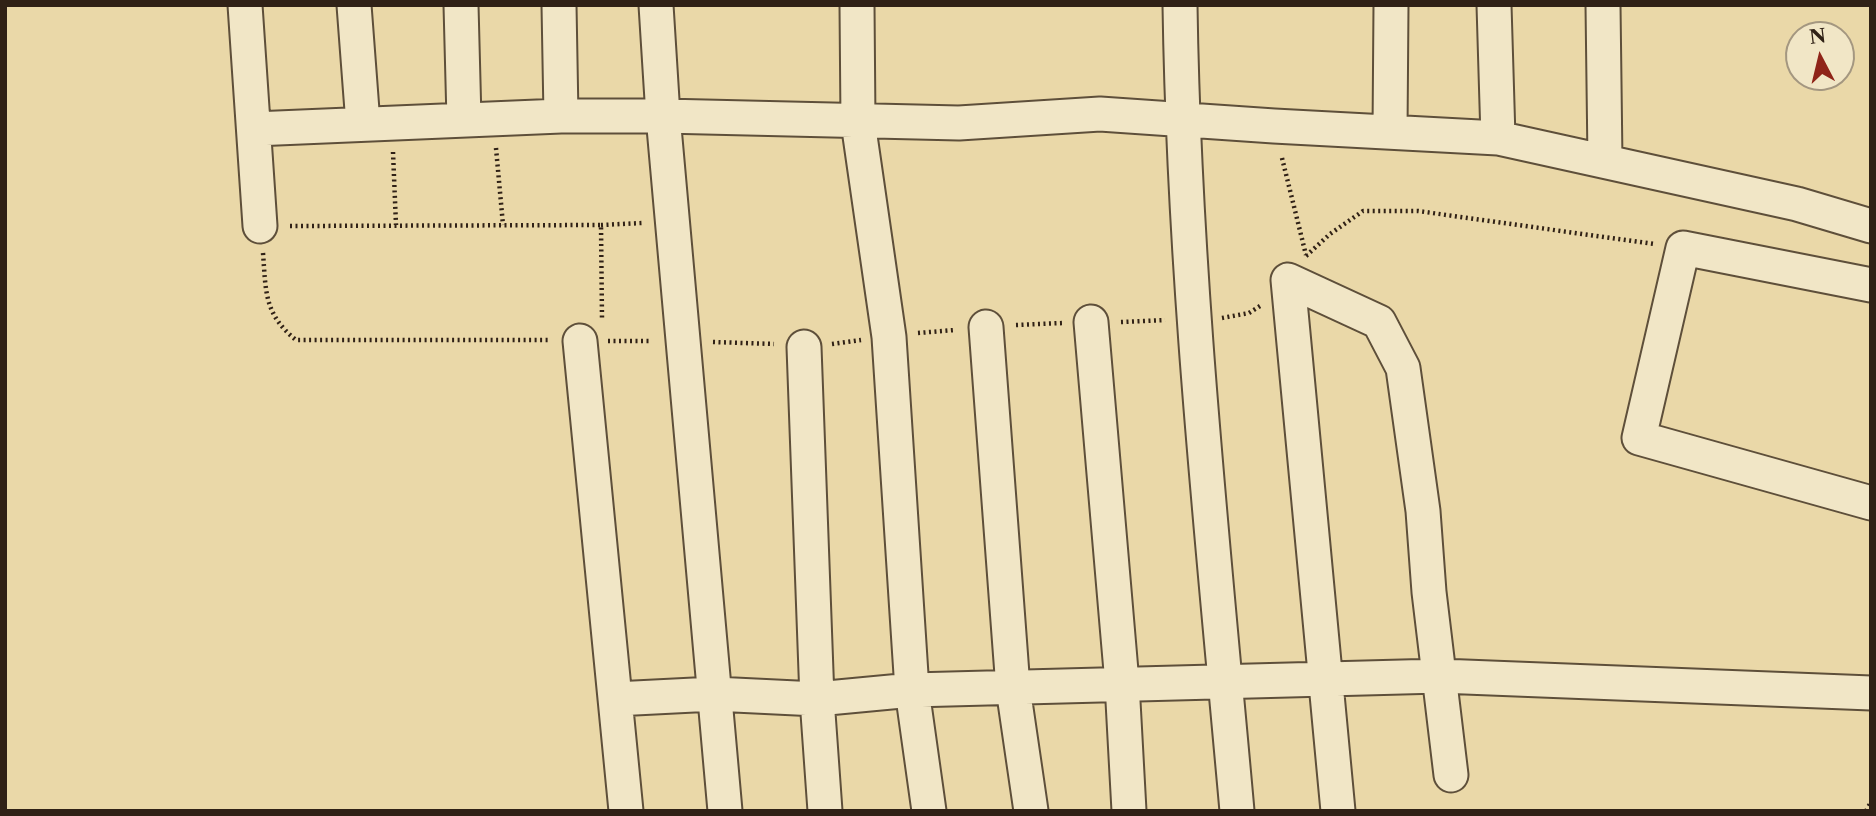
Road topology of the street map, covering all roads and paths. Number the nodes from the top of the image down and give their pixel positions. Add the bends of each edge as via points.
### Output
1 (245, 5) edge
2 (354, 5) edge
3 (461, 5) edge
4 (559, 5) edge
5 (656, 5) edge
6 (857, 5) edge
7 (1180, 5) edge
8 (1391, 5) edge
9 (1494, 5) edge
10 (1603, 5) edge
11 (561, 116) junction
12 (663, 116) junction
13 (479, 119) junction
14 (1182, 120) junction
15 (858, 122) junction
16 (377, 124) junction
17 (1274, 126) junction
18 (254, 129) junction
19 (1390, 132) junction
20 (1498, 138) junction
21 (1605, 161) junction
22 (672, 221) junction
23 (396, 225) junction
24 (503, 225) junction
25 (601, 225) junction
26 (260, 226) junction
27 (1871, 226) edge
28 (1683, 248) junction
29 (1297, 268) junction
30 (1871, 285) edge
31 (1194, 319) junction
32 (1091, 322) junction
33 (986, 327) junction
34 (889, 337) junction
35 (591, 341) junction
36 (683, 341) junction
37 (804, 347) junction
38 (1871, 503) edge
39 (1440, 676) junction
40 (1326, 679) junction
41 (1225, 681) junction
42 (1122, 683) junction
43 (1013, 688) junction
44 (912, 690) junction
45 (1871, 693) edge
46 (714, 694) junction
47 (615, 699) junction
48 (817, 699) junction
49 (1451, 775) dead end
50 (1871, 802) edge
51 (625, 811) edge
52 (726, 811) edge
53 (825, 811) edge
54 (929, 811) edge
55 (1031, 811) edge
56 (1129, 811) edge
57 (1237, 811) edge
58 (1338, 811) edge
59 (1866, 811) edge

1 - 18 street
2 - 16 street
3 - 13 street
4 - 11 street
5 - 12 street
6 - 15 street
7 - 14 street
8 - 19 street
9 - 20 street
10 - 21 street
11 - 12 street
11 - 13 street
12 - 15 street
12 - 22 street
13 - 16 street
13 - 24 path
14 - 15 street via 1100,114 959,123
14 - 17 street
14 - 31 street
15 - 34 street
16 - 18 street
16 - 23 path
17 - 19 street
17 - 29 path
18 - 26 street
19 - 20 street
20 - 21 street
21 - 27 street via 1797,204
22 - 25 path
22 - 36 street
23 - 24 path
23 - 26 path
24 - 25 path
25 - 35 path
26 - 35 path via 266,298 281,328 296,340
28 - 29 path via 1418,211 1363,211 1331,234
28 - 30 street
28 - 38 street via 1639,438
29 - 31 path via 1271,300 1249,313
29 - 39 street via 1378,322 1403,368
29 - 40 street
31 - 32 path
31 - 41 street
32 - 33 path
32 - 42 street
33 - 34 path
33 - 43 street
34 - 37 path
34 - 44 street
35 - 36 path
35 - 47 street
36 - 37 path
36 - 46 street
37 - 48 street
39 - 40 street
39 - 45 street
39 - 49 street
40 - 41 street
40 - 58 street
41 - 42 street
41 - 57 street
42 - 43 street
42 - 56 street
43 - 44 street
43 - 55 street
44 - 48 street
44 - 54 street
46 - 47 street
46 - 48 street
46 - 52 street
47 - 51 street
48 - 53 street
50 - 59 path

